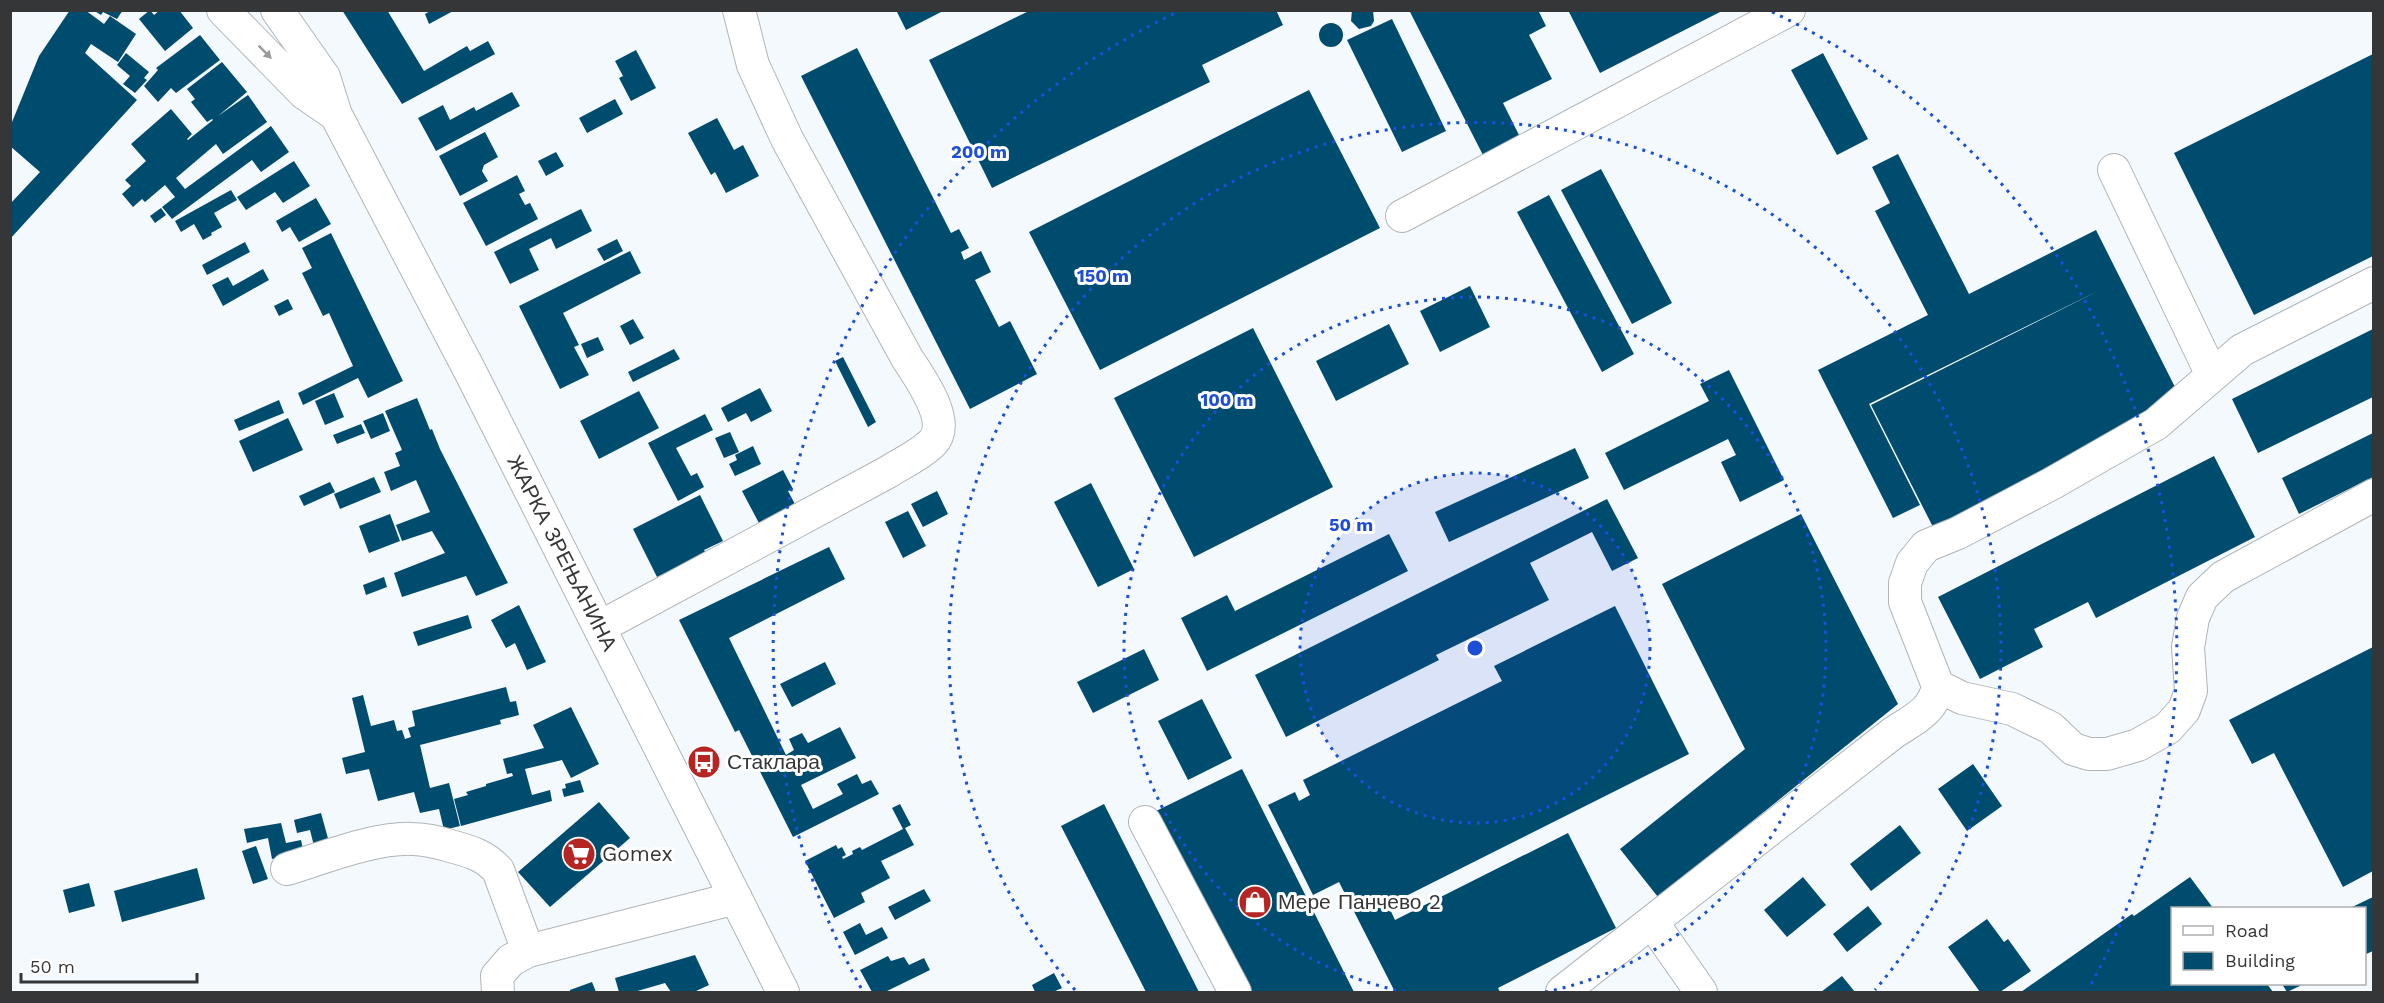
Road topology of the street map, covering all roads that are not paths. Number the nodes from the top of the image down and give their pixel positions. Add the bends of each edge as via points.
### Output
1 (223, 10) edge
2 (277, 10) edge
3 (739, 10) edge
4 (1790, 10) edge
5 (336, 115) junction
6 (2114, 170) dead end
7 (1402, 216) dead end
8 (2373, 283) edge
9 (2212, 375) junction
10 (2373, 495) edge
11 (600, 627) junction
12 (1938, 686) junction
13 (1145, 822) dead end
14 (287, 869) dead end
15 (736, 898) junction
16 (1652, 922) junction
17 (528, 951) junction
18 (498, 993) edge
19 (783, 993) edge
20 (1235, 993) edge
21 (1562, 993) edge
22 (1701, 993) edge

1 -> 5 street, ЖАРКА ЗРЕЊАНИНА via 304,93
2 - 5 street, ЖАРКА ЗРЕЊАНИНА via 324,77
3 - 11 street via 753,65 787,139 927,390 939,418 936,437 888,472
4 - 7 street
5 - 11 street, ЖАРКА ЗРЕЊАНИНА
6 - 9 street
8 - 9 street via 2242,351
9 - 12 street via 2156,424 2051,484 1926,546 1912,563 1905,583 1905,602
10 - 12 street via 2223,577 2202,597 2188,646 2191,691 2184,710 2168,728 2138,745 2107,754 2089,754 2073,749 2051,728 2012,708 1962,698
11 - 15 street, ЖАРКА ЗРЕЊАНИНА
12 - 16 street via 1936,699 1928,710 1893,733
13 - 20 street
14 - 17 street via 380,842 410,838 478,854 498,870
15 - 17 street
15 - 19 street, ЖАРКА ЗРЕЊАНИНА
16 - 21 street
16 - 22 street
17 - 18 street via 511,960 497,976

